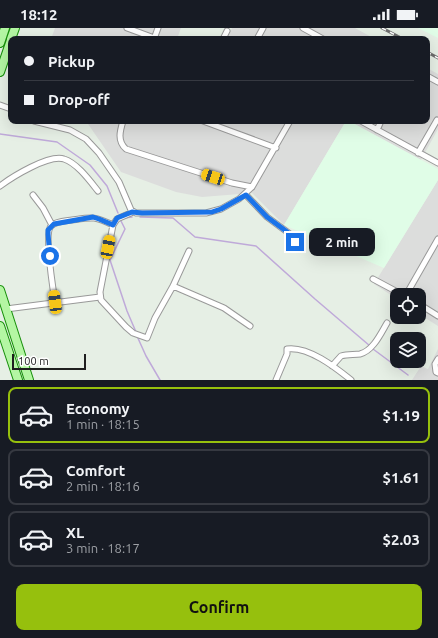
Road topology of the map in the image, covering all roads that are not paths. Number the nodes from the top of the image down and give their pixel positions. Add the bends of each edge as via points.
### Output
1 (5, 28) edge
2 (127, 28) edge
3 (303, 28) edge
4 (227, 31) dead end
5 (147, 36) edge
6 (224, 36) edge
7 (318, 36) edge
8 (0, 43) edge
9 (8, 55) edge
10 (0, 72) edge
11 (437, 120) edge
12 (46, 124) edge
13 (122, 124) edge
14 (211, 124) edge
15 (288, 124) edge
16 (366, 124) edge
17 (380, 124) edge
18 (377, 130) junction
19 (276, 148) junction
20 (418, 153) junction
21 (438, 163) edge
22 (0, 186) edge
23 (252, 188) junction
24 (98, 191) dead end
25 (33, 195) dead end
26 (246, 195) junction
27 (132, 212) junction
28 (52, 225) junction
29 (113, 225) junction
30 (438, 239) edge
31 (295, 242) dead end
32 (189, 251) dead end
33 (373, 279) dead end
34 (173, 286) junction
35 (390, 288) edge
36 (410, 288) edge
37 (0, 290) edge
38 (100, 297) junction
39 (55, 302) junction
40 (426, 308) edge
41 (6, 309) junction
42 (438, 316) edge
43 (387, 323) dead end
44 (250, 326) dead end
45 (0, 328) edge
46 (438, 359) edge
47 (332, 366) junction
48 (438, 373) edge
49 (18, 380) edge
50 (29, 380) edge
51 (276, 380) edge
52 (350, 380) edge

1 - 8 main road
2 - 5 street
3 - 7 street
4 - 6 street
9 - 10 main road
11 - 20 street
12 - 27 street via 70,130 86,139 119,182
13 - 23 street via 120,139 126,149
14 - 19 street
15 - 19 street
16 - 18 street
17 - 18 street
18 - 20 street
19 - 23 street
20 - 21 street
22 - 24 street via 29,168 60,158 66,159 80,170
23 - 26 street
25 - 28 street
26 - 27 street via 221,209 206,213
26 - 31 street via 267,217 290,234
27 - 29 street via 117,218
28 - 29 street via 93,217
28 - 39 street via 48,230 48,241
29 - 38 street
30 - 36 street
32 - 34 street
33 - 35 street
34 - 38 street via 144,337 133,333
34 - 44 street via 229,311
37 - 41 main road
38 - 39 street
39 - 41 street
40 - 42 street
41 - 50 main road
43 - 47 street via 371,347 363,353 341,356
45 - 49 main road
46 - 48 street via 434,367
47 - 51 street via 298,348 287,349
47 - 52 street

